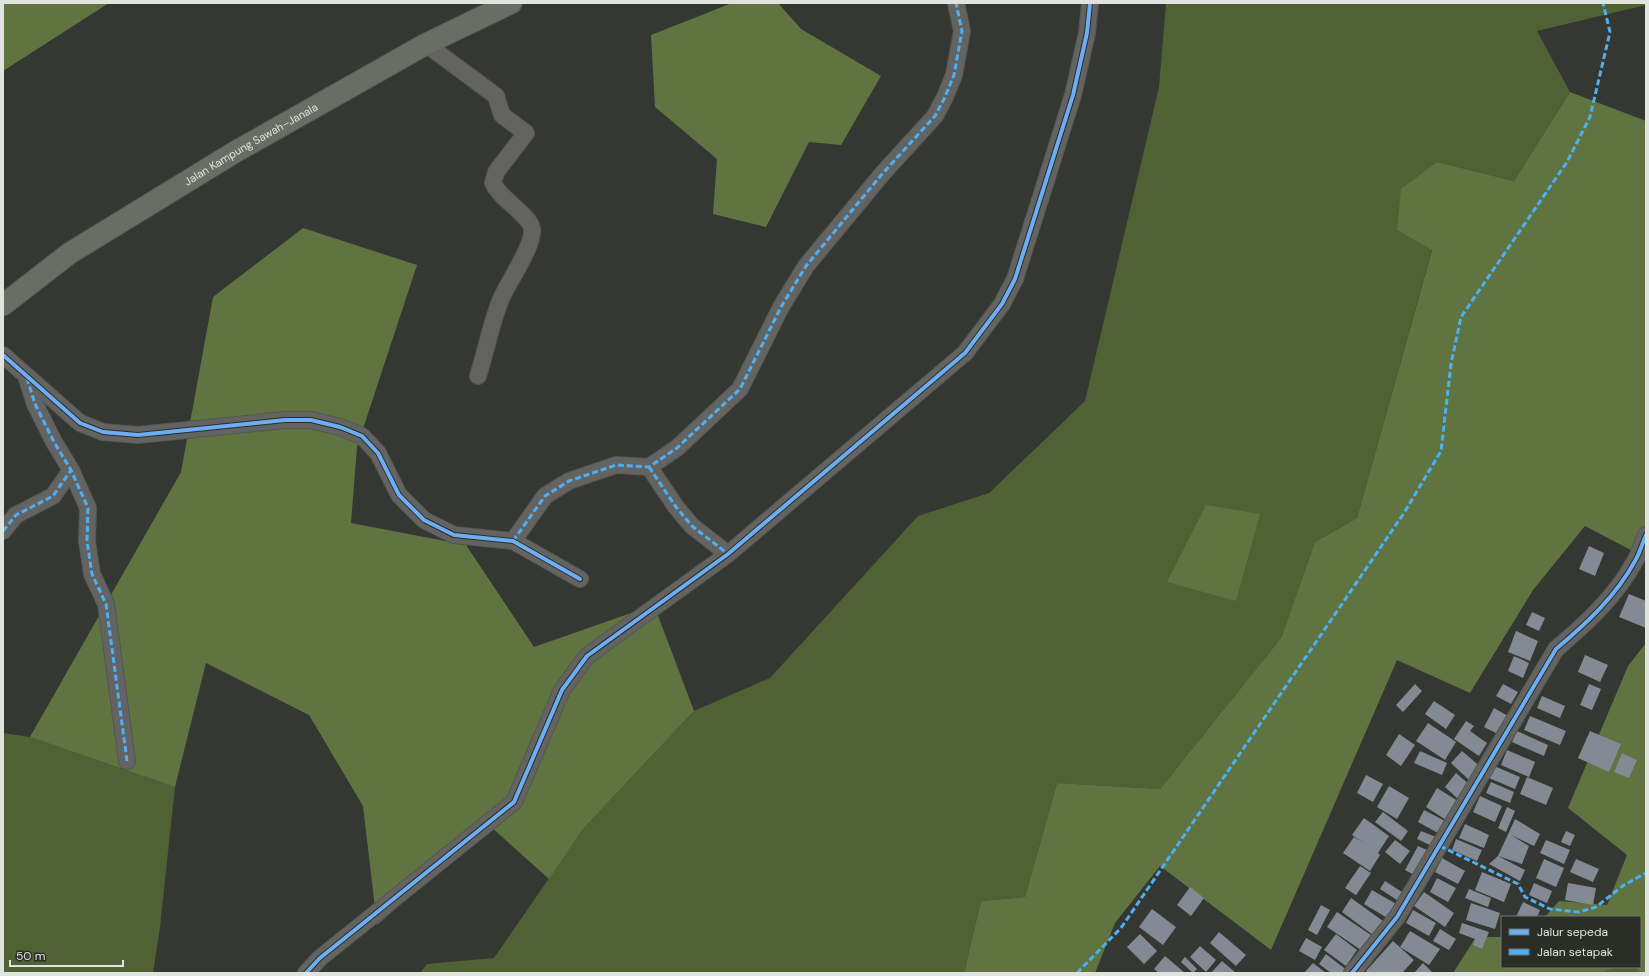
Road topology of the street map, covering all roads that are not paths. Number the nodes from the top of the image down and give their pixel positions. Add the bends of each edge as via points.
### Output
1 (511, 3) edge
2 (956, 3) edge
3 (1090, 3) edge
4 (426, 44) junction
5 (3, 305) edge
6 (3, 355) edge
7 (26, 376) junction
8 (478, 376) dead end
9 (648, 467) junction
10 (71, 470) junction
11 (3, 531) edge
12 (1646, 536) edge
13 (513, 541) junction
14 (728, 554) junction
15 (580, 579) dead end
16 (127, 761) dead end
17 (306, 973) edge
18 (1352, 973) edge

1 - 4 main road, Jalan Kampung Sawah–Janala
2 - 9 street via 962,31 954,75 935,116 883,173 806,266 781,307 740,389 677,448
3 - 14 street via 1087,33 1073,95 1017,273 1002,304 965,352
4 - 5 main road, Jalan Kampung Sawah–Janala via 235,152 70,253
4 - 8 street via 496,96 502,115 526,133 496,172 493,183 497,192 526,218 532,229 531,242 500,299
6 - 7 street
7 - 10 street via 35,404
7 - 13 street via 80,423 103,432 138,435 285,420 311,420 340,427 362,436 378,452 399,495 424,520 454,535
9 - 13 street via 616,465 569,481 545,496
9 - 14 street via 692,526
10 - 11 street via 53,496 16,515
10 - 16 street via 88,508 87,541 92,574 106,604
12 - 18 street via 1636,560 1618,589 1585,625 1556,649 1397,917
13 - 15 street
14 - 17 street via 588,656 562,690 514,802 320,958

